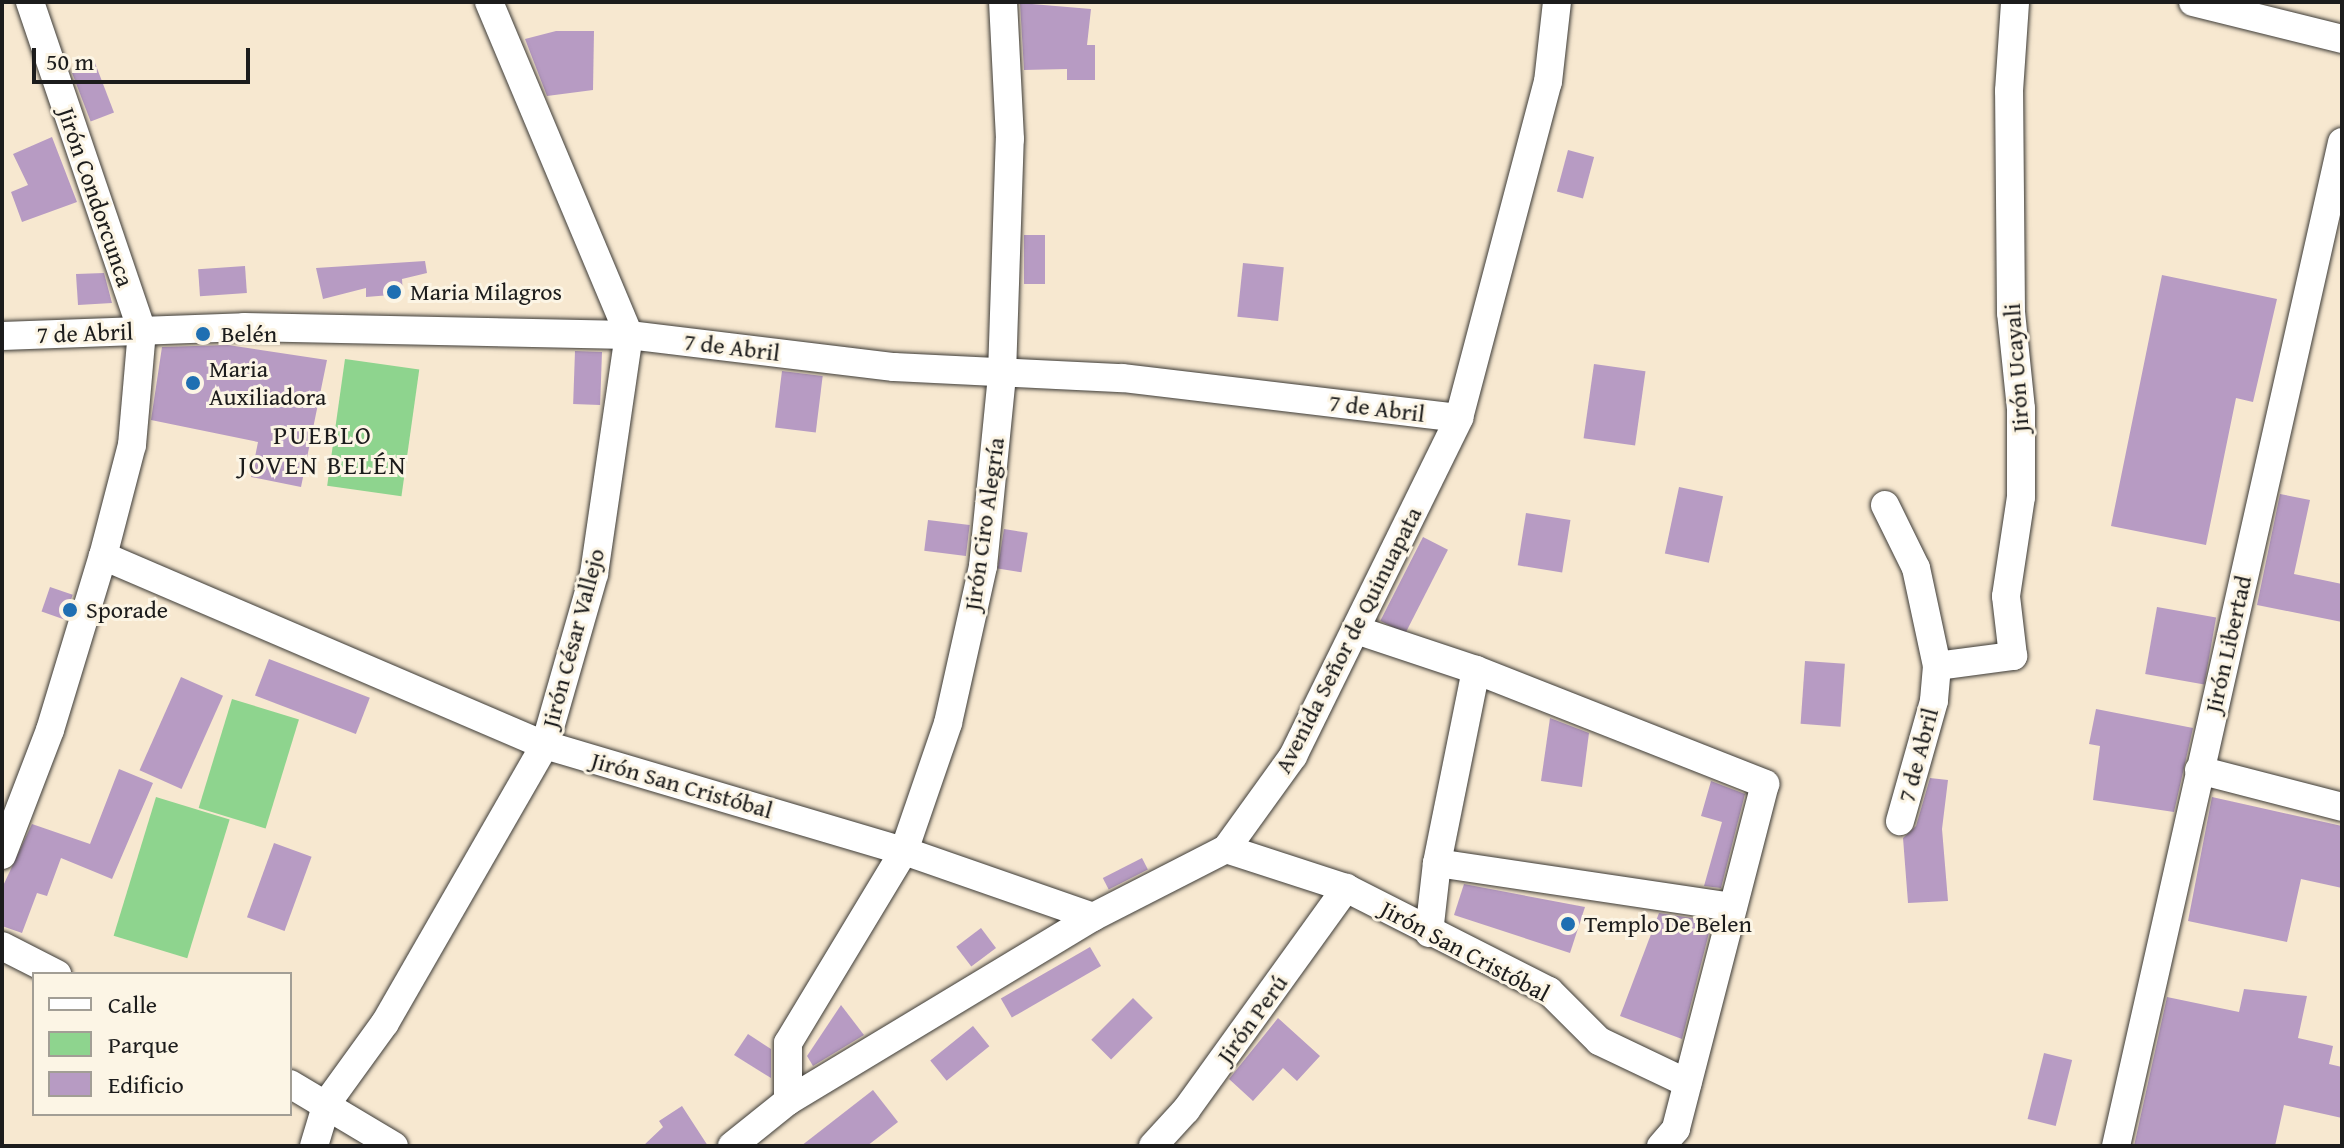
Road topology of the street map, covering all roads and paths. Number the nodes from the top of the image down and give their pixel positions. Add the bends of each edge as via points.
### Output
1 (30, 2) edge
2 (489, 2) edge
3 (1003, 2) edge
4 (1557, 2) edge
5 (2015, 2) edge
6 (2193, 2) edge
7 (2342, 39) edge
8 (2342, 142) edge
9 (142, 331) junction
10 (629, 335) junction
11 (2, 336) edge
12 (1002, 374) junction
13 (1459, 418) junction
14 (1885, 505) dead end
15 (103, 556) junction
16 (1356, 630) junction
17 (1937, 666) junction
18 (1476, 670) junction
19 (545, 745) junction
20 (2199, 770) junction
21 (2342, 807) edge
22 (1900, 821) dead end
23 (1226, 849) junction
24 (904, 851) junction
25 (2, 855) edge
26 (1437, 863) junction
27 (1346, 888) junction
28 (1733, 907) junction
29 (1093, 917) junction
30 (1429, 933) junction
31 (2, 946) edge
32 (53, 972) edge
33 (1687, 1083) junction
34 (292, 1085) edge
35 (788, 1101) junction
36 (327, 1103) junction
37 (314, 1146) edge
38 (394, 1146) edge
39 (732, 1146) edge
40 (1153, 1146) edge
41 (1661, 1146) edge
42 (2116, 1146) edge

1 - 9 street, Jirón Condorcunca
2 - 10 street
3 - 12 street, Jirón Ciro Alegría via 1010,139
4 - 13 street, Avenida Señor de Quinuapata via 1548,82
5 - 17 street, Jirón Ucayali via 2009,91 2011,313 2021,409 2021,497 2006,596 2013,656
6 - 7 street
8 - 20 street, Jirón Libertad
9 - 10 street, 7 de Abril via 244,327
9 - 11 street, 7 de Abril
9 - 15 street, Jirón Condorcunca via 132,445
10 - 12 street, 7 de Abril
10 - 19 street, Jirón César Vallejo via 594,574
12 - 13 street, 7 de Abril via 1123,378
12 - 24 street, Jirón Ciro Alegría via 983,566 948,723
13 - 16 street, Avenida Señor de Quinuapata
14 - 17 street, 7 de Abril via 1916,568
15 - 19 street, Jirón San Cristóbal
15 - 25 street, Jirón Condorcunca via 50,730
16 - 18 street
16 - 23 street, Avenida Señor de Quinuapata via 1293,756
17 - 22 street, 7 de Abril via 1934,701
18 - 26 street
18 - 28 street via 1765,784
19 - 24 street, Jirón San Cristóbal
19 - 36 street, Jirón César Vallejo via 385,1023
20 - 21 street
20 - 42 street, Jirón Libertad
23 - 27 street, Jirón San Cristóbal
23 - 29 street, Avenida Señor de Quinuapata
24 - 29 street, Jirón San Cristóbal
24 - 35 street, Jirón Ciro Alegría via 788,1043
26 - 28 street
26 - 30 street
27 - 30 street, Jirón San Cristóbal
27 - 40 street, Jirón Perú via 1186,1110
28 - 33 street
29 - 35 street, Avenida Señor de Quinuapata
30 - 33 street, Jirón San Cristóbal via 1549,991 1599,1041
31 - 32 street
33 - 41 street via 1676,1129
34 - 36 street
35 - 39 street, Avenida Señor de Quinuapata
36 - 37 street, Jirón César Vallejo
36 - 38 street

